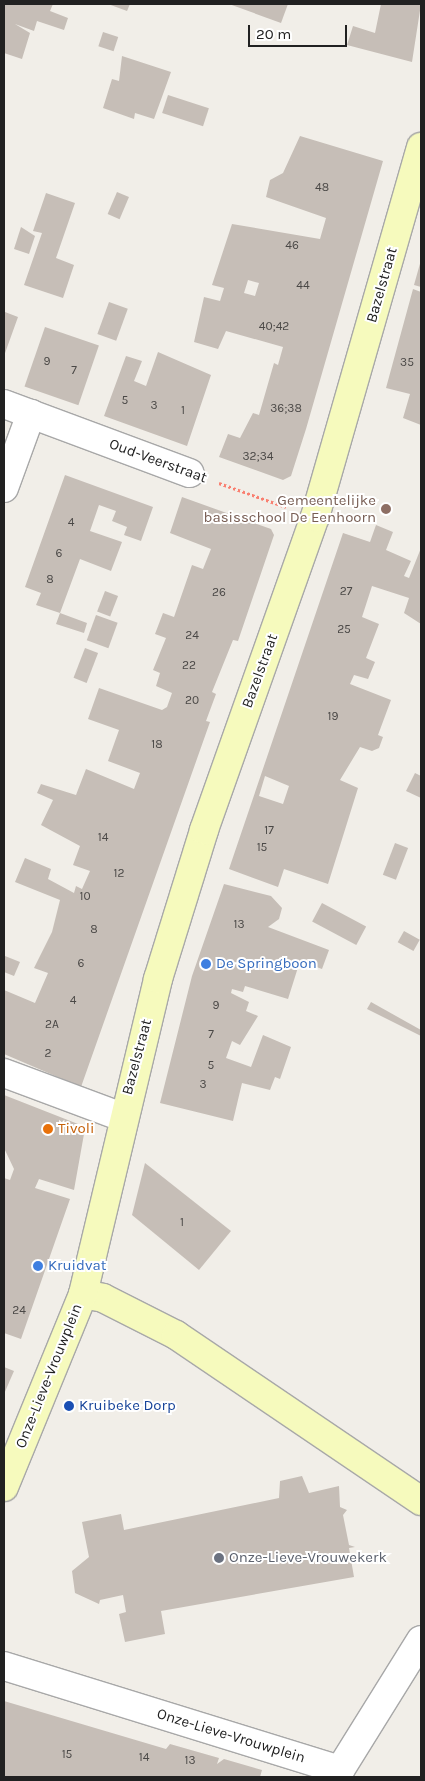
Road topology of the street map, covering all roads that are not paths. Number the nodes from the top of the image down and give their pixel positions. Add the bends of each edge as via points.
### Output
1 (421, 147) edge
2 (4, 404) edge
3 (31, 414) junction
4 (190, 473) road end
5 (4, 488) edge
6 (4, 1074) edge
7 (122, 1116) junction
8 (104, 1197) joint
9 (83, 1294) junction
10 (4, 1486) edge
11 (421, 1501) edge
12 (421, 1640) edge
13 (4, 1666) edge
14 (340, 1774) edge

1 - 7 main road, Bazelstraat via 314,517 204,830
2 - 3 street, Oud-Veerstraat
3 - 4 street, Oud-Veerstraat
3 - 5 street
6 - 7 street
7 - 8 main road, Bazelstraat
8 - 9 main road, Onze-Lieve-Vrouwplein
9 - 10 main road, Onze-Lieve-Vrouwplein
9 - 11 main road, Onze-Lieve-Vrouwplein via 103,1298 176,1335
12 - 14 street, Onze-Lieve-Vrouwplein
13 - 14 street, Onze-Lieve-Vrouwplein

